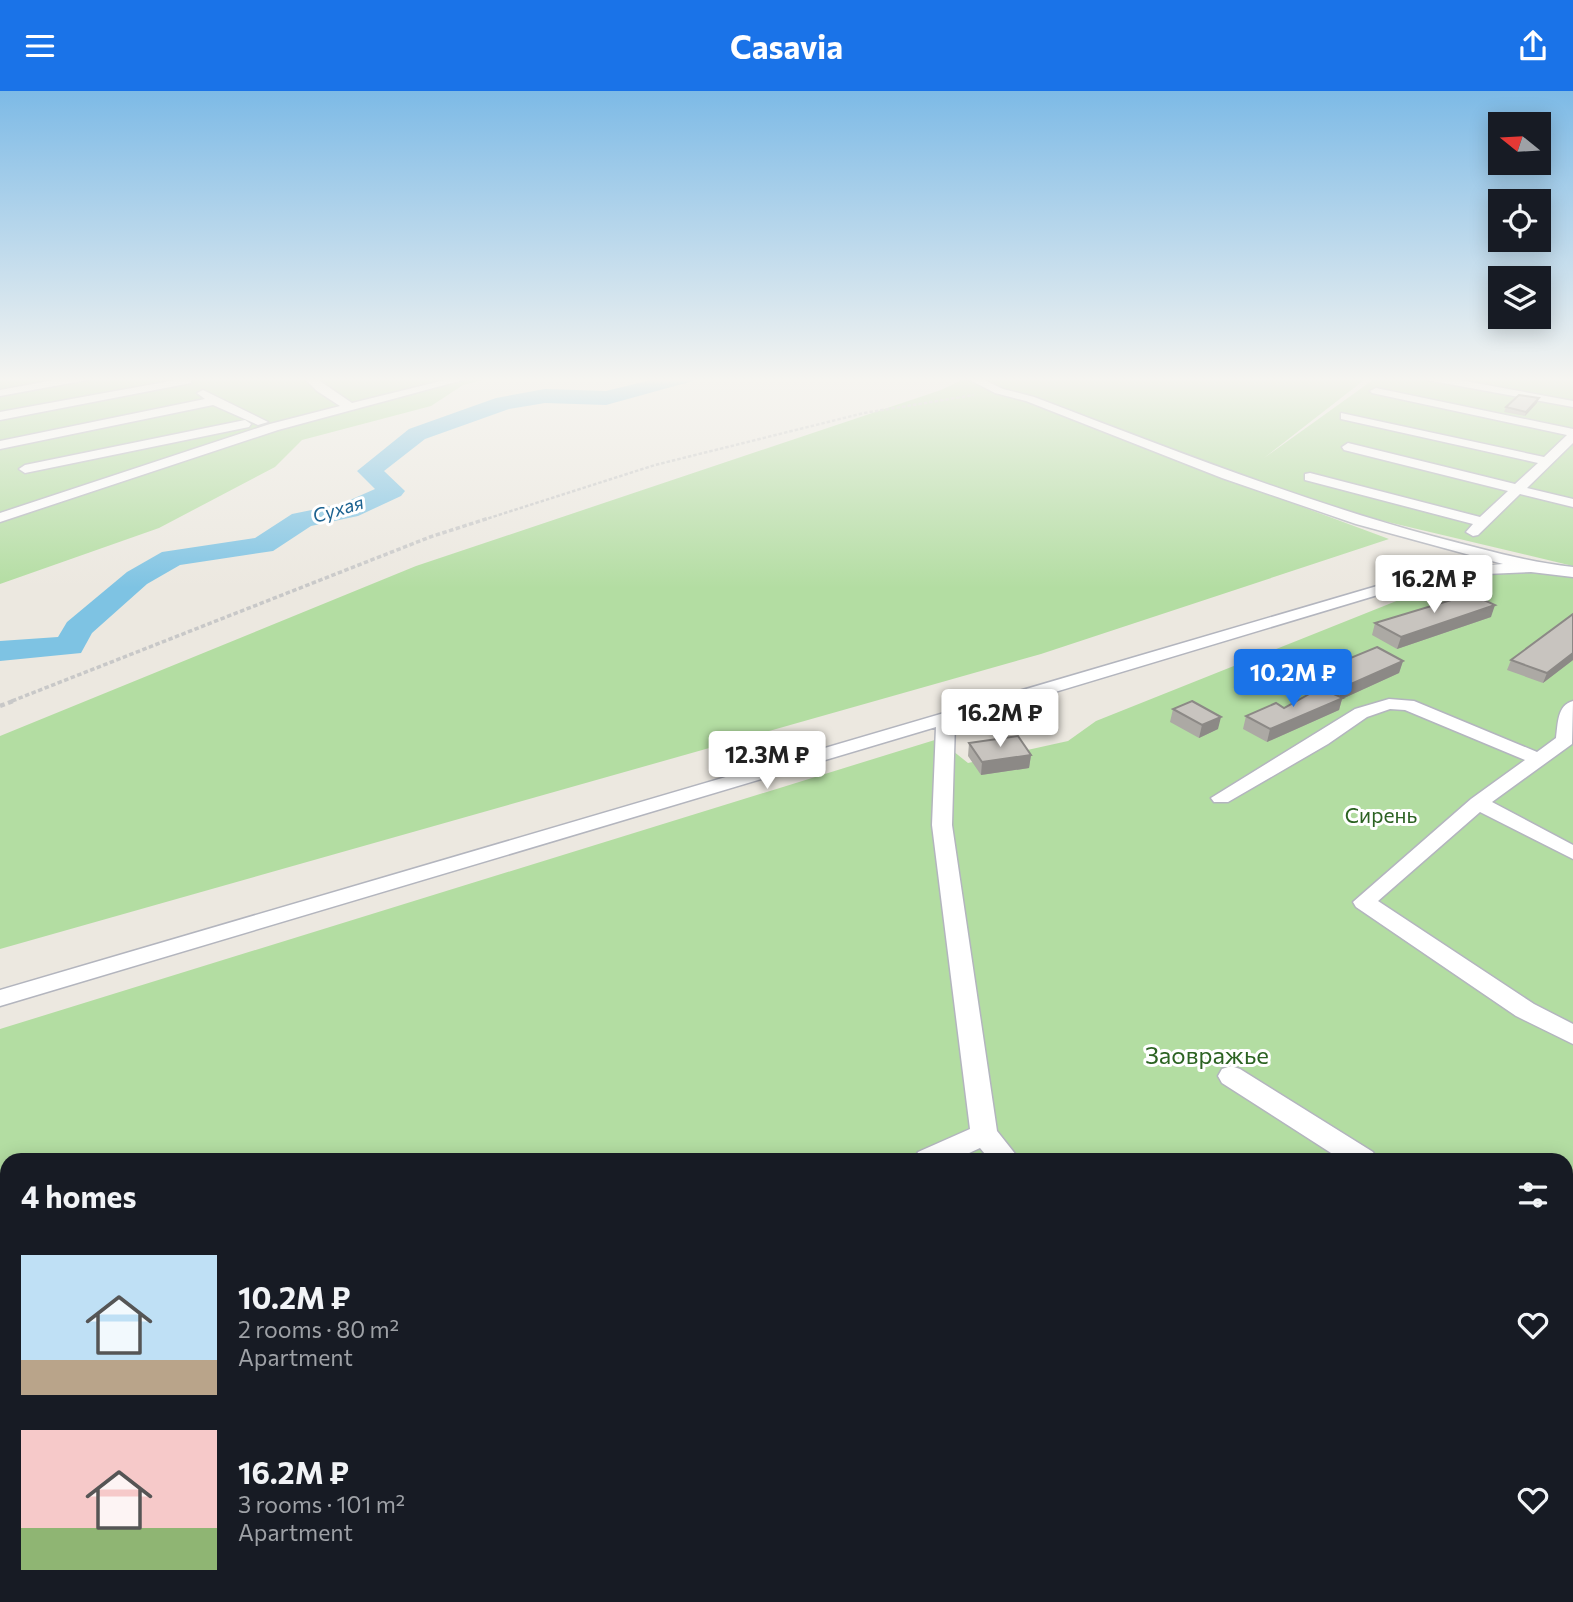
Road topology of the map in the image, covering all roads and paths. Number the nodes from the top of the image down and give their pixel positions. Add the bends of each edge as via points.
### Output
1 (140, 448) edge
2 (200, 448) edge
3 (723, 448) edge
4 (1156, 448) edge
5 (1350, 448) edge
6 (1486, 448) edge
7 (1560, 448) edge
8 (1547, 461) junction
9 (24, 469) dead end
10 (1310, 477) dead end
11 (1518, 489) junction
12 (1573, 503) edge
13 (0, 518) edge
14 (1483, 522) junction
15 (1459, 546) junction
16 (1531, 567) junction
17 (1573, 572) edge
18 (0, 706) edge
19 (1573, 706) edge
20 (946, 716) junction
21 (1569, 742) edge
22 (1538, 759) junction
23 (1221, 798) dead end
24 (1478, 803) junction
25 (1573, 853) edge
26 (0, 998) edge
27 (1573, 1035) edge
28 (1231, 1076) dead end
29 (984, 1134) junction
30 (943, 1153) edge
31 (1000, 1153) edge
32 (1352, 1153) edge

1 - 9 street
2 - 13 street
3 - 18 path via 430,537
4 - 15 street via 1361,521
5 - 11 street
6 - 8 street
7 - 8 street
8 - 11 street
10 - 14 street
11 - 12 street
11 - 14 street
14 - 15 street
15 - 16 street
16 - 17 street
16 - 20 street via 1440,572
19 - 21 street
20 - 26 street
20 - 29 street via 942,825
21 - 22 street
22 - 23 street via 1408,705 1389,704 1361,713
22 - 24 street
24 - 25 street
24 - 27 street via 1364,902 1525,1010
28 - 32 street
29 - 30 street
29 - 31 street

